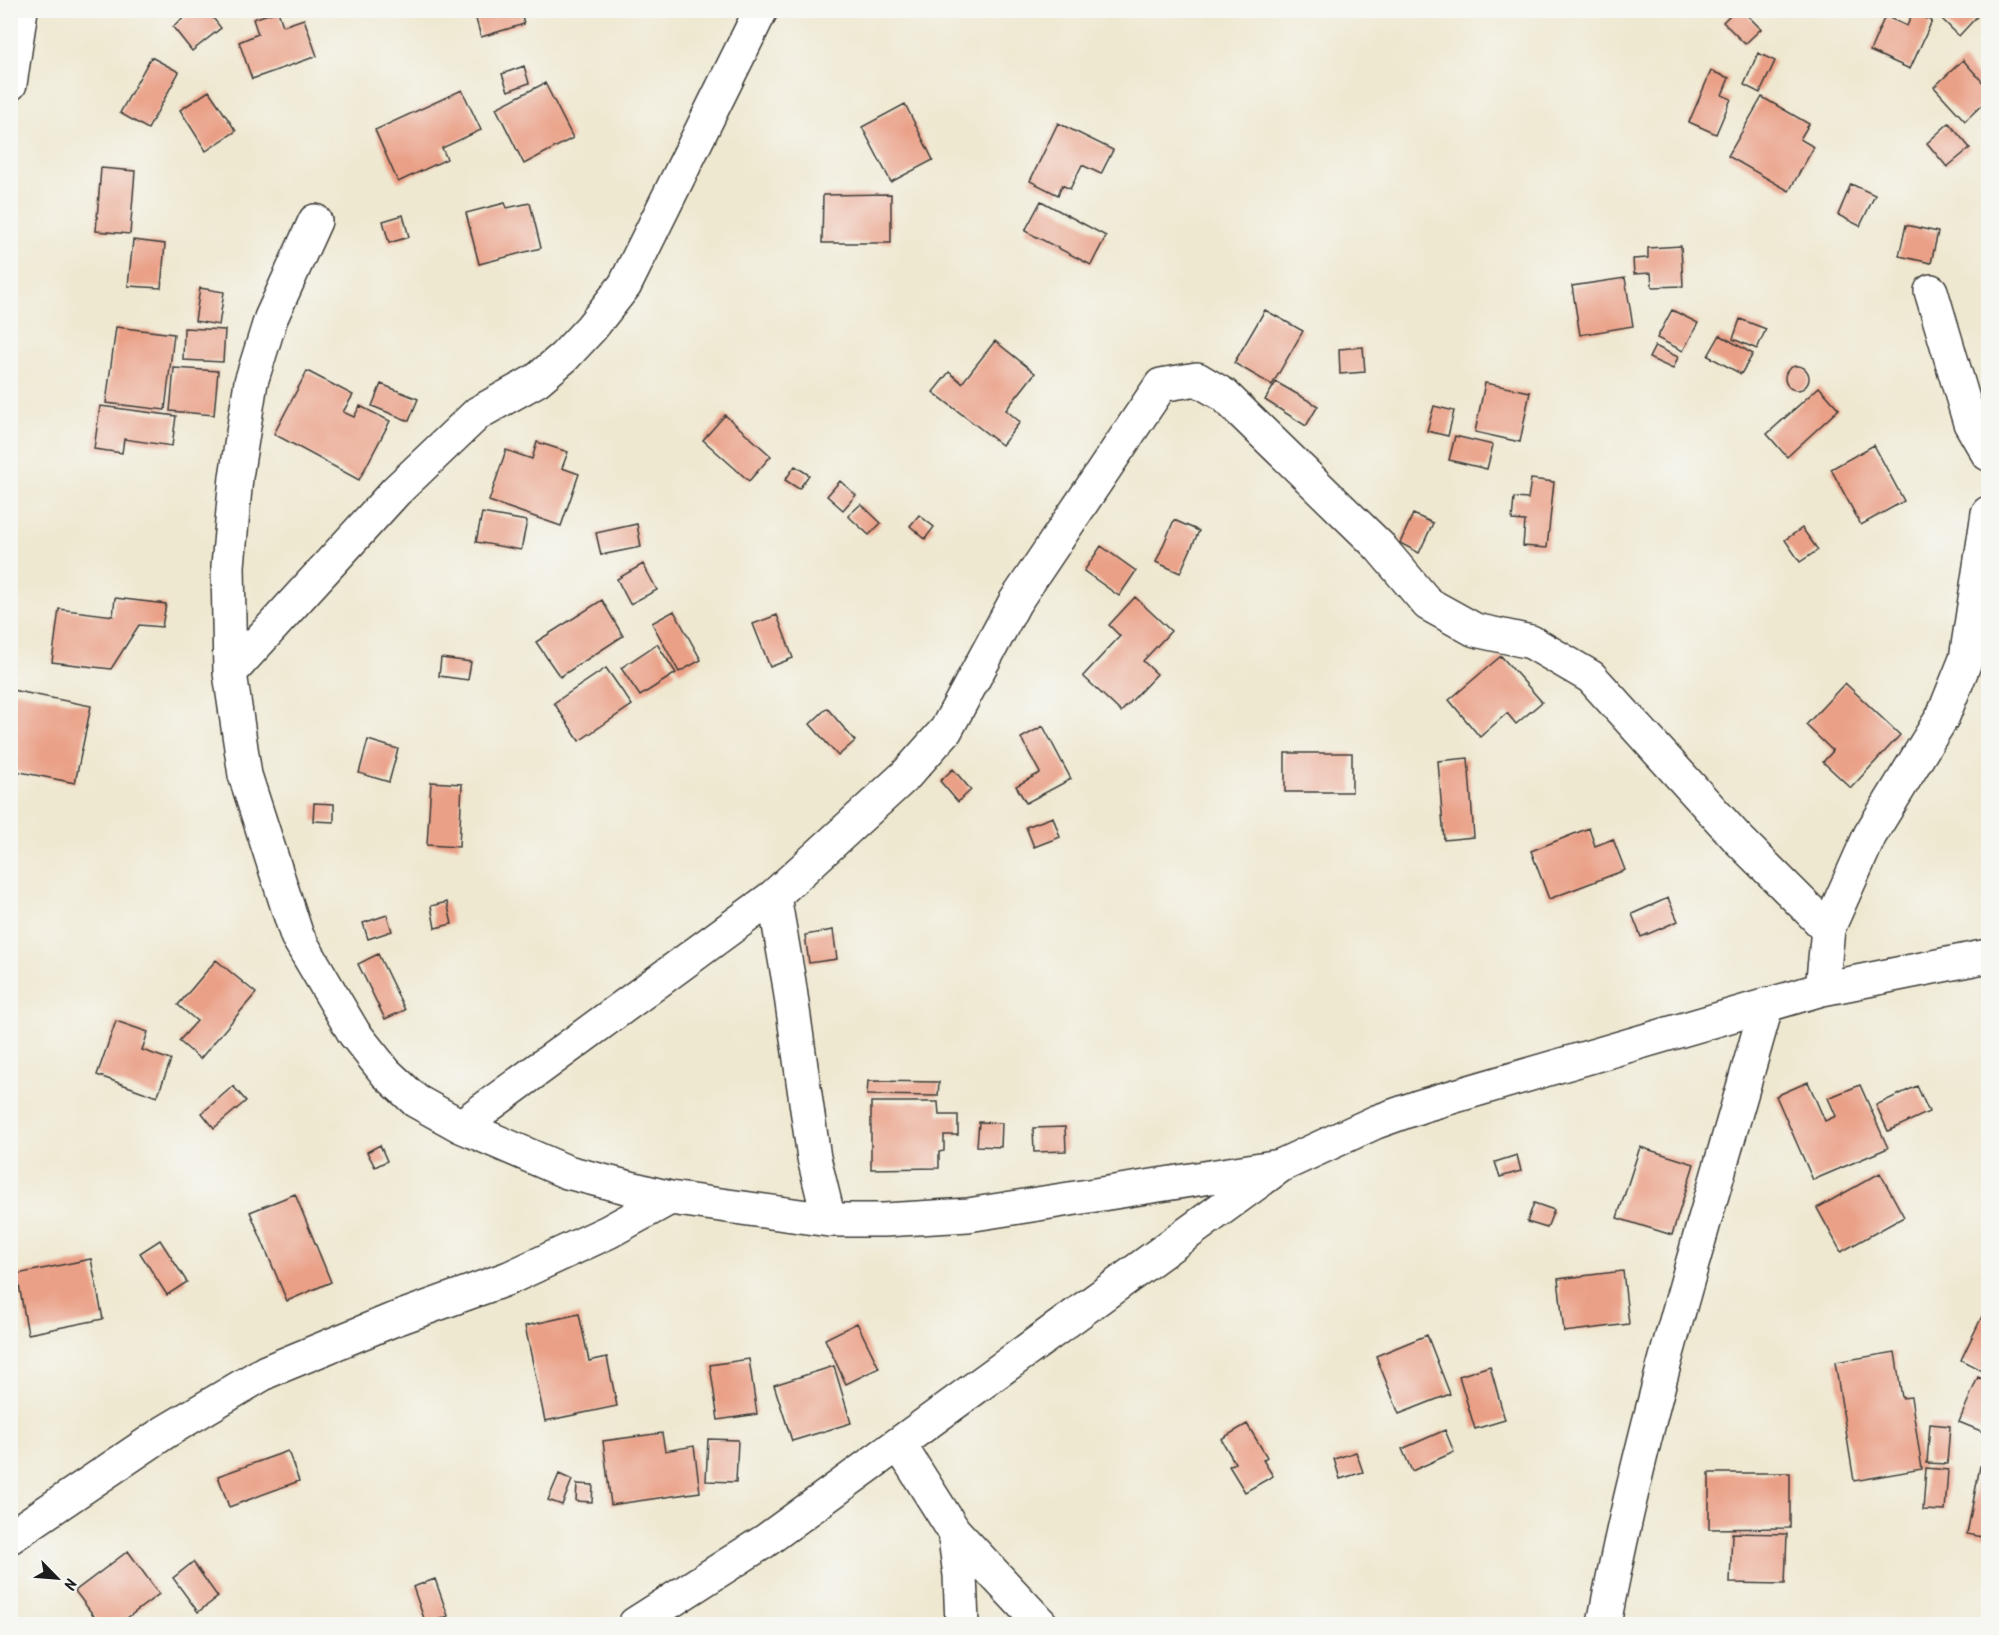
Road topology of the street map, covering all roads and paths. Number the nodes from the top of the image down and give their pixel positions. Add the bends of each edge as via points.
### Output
1 (21, 10) edge
2 (761, 10) edge
3 (10, 84) edge
4 (315, 221) dead end
5 (1931, 291) dead end
6 (1989, 454) edge
7 (1989, 513) edge
8 (230, 673) junction
9 (774, 896) junction
10 (1828, 929) junction
11 (1989, 956) edge
12 (1822, 989) junction
13 (1767, 1004) junction
14 (461, 1126) junction
15 (1281, 1166) junction
16 (669, 1198) junction
17 (829, 1220) junction
18 (900, 1444) junction
19 (954, 1531) junction
20 (10, 1537) edge
21 (635, 1624) edge
22 (962, 1624) edge
23 (1041, 1624) edge
24 (1604, 1624) edge

1 - 3 street
2 - 8 street via 625,285 605,311 564,357 537,380 478,413 396,491
4 - 8 street via 271,318 251,382 236,477 228,566
5 - 6 street via 1970,423
7 - 10 street via 1966,659 1943,716 1870,835
8 - 14 street via 244,775 297,936 354,1033 386,1073 416,1101
9 - 10 street via 906,775 946,730 1015,602 1161,385 1197,379 1224,395 1379,546 1428,604 1474,630 1531,642 1591,677 1738,838
9 - 14 street
9 - 17 street via 814,1158
10 - 12 street
11 - 12 street
12 - 13 street
13 - 15 street via 1421,1106 1376,1122
13 - 24 street via 1648,1424
14 - 16 street via 567,1172
15 - 17 street via 968,1215
15 - 18 street
16 - 17 street
16 - 20 street via 608,1232 509,1278 266,1372 165,1432
18 - 19 street
18 - 21 street via 765,1541
19 - 22 street
19 - 23 street

